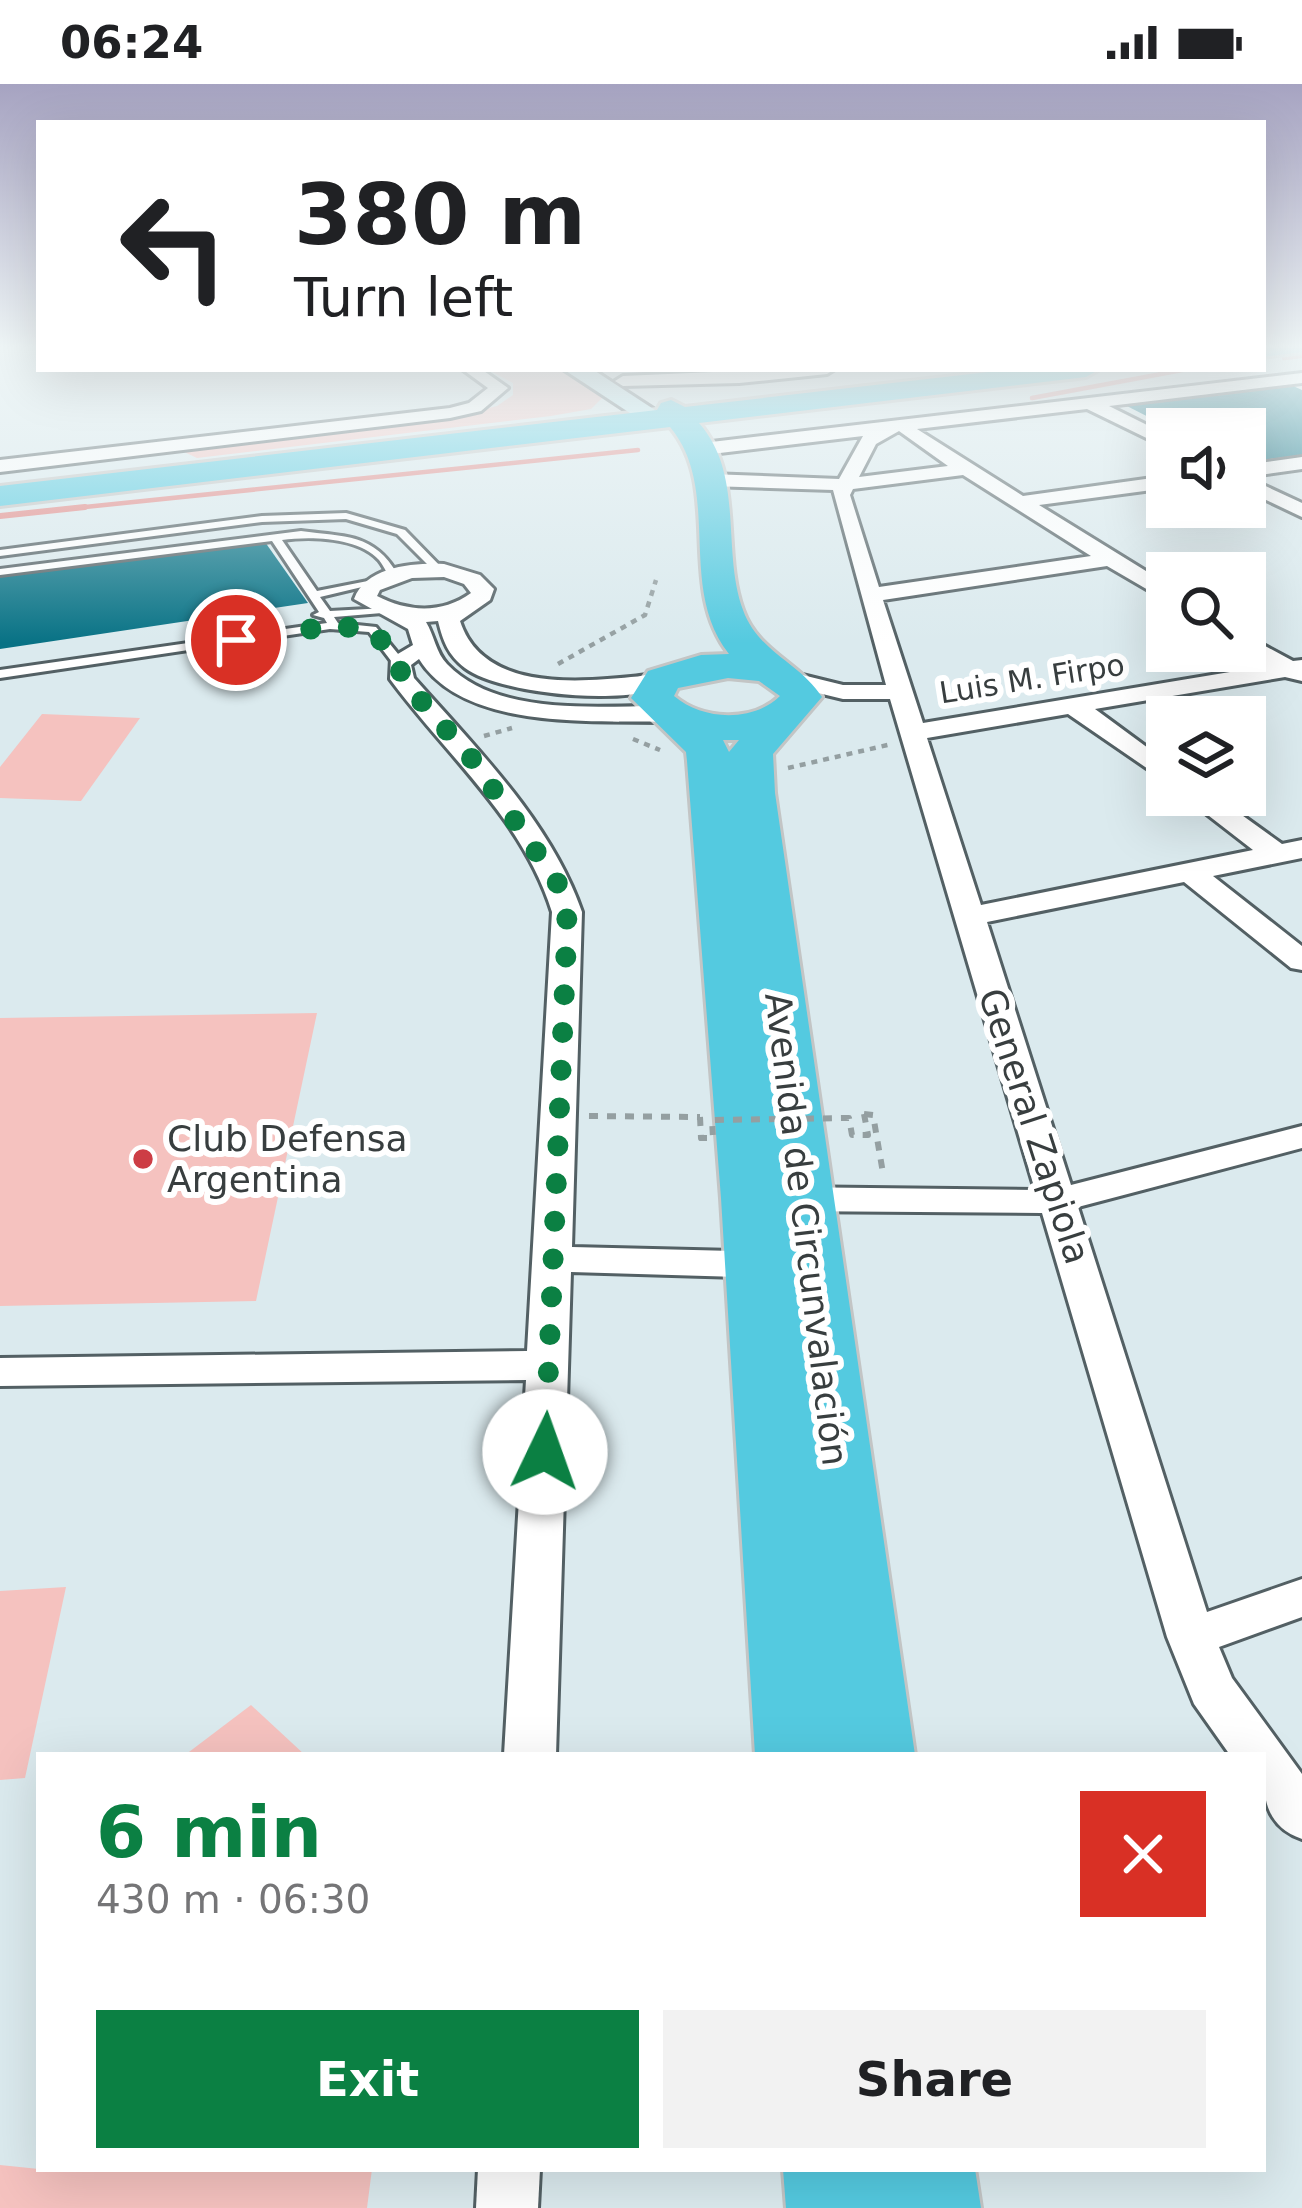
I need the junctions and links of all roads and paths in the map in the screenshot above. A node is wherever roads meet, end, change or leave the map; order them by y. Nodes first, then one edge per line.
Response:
1 (190, 444) edge
2 (383, 444) edge
3 (413, 444) edge
4 (662, 444) edge
5 (669, 444) edge
6 (731, 444) edge
7 (866, 444) edge
8 (926, 444) edge
9 (151, 449) junction
10 (1302, 464) edge
11 (185, 465) junction
12 (0, 466) edge
13 (1266, 468) edge
14 (967, 469) junction
15 (842, 485) junction
16 (1146, 485) edge
17 (0, 486) edge
18 (1266, 493) edge
19 (0, 496) edge
20 (1020, 502) junction
21 (1302, 511) edge
22 (274, 536) junction
23 (0, 553) edge
24 (1111, 559) junction
25 (440, 571) junction
26 (0, 572) edge
27 (386, 578) junction
28 (1146, 581) edge
29 (871, 595) junction
30 (313, 596) junction
31 (457, 610) junction
32 (389, 612) junction
33 (328, 620) junction
34 (1266, 653) edge
35 (412, 657) junction
36 (0, 662) edge
37 (1298, 671) edge
38 (0, 674) edge
39 (902, 692) junction
40 (784, 693) junction
41 (668, 697) junction
42 (501, 702) junction
43 (1074, 706) junction
44 (444, 726) junction
45 (915, 732) junction
46 (1146, 759) edge
47 (1231, 816) edge
48 (1289, 851) edge
49 (1188, 871) junction
50 (968, 917) junction
51 (1302, 961) edge
52 (560, 1116) junction
53 (1302, 1137) edge
54 (778, 1198) junction
55 (1059, 1200) junction
56 (888, 1202) junction
57 (554, 1258) junction
58 (783, 1265) junction
59 (550, 1365) junction
60 (0, 1372) edge
61 (1302, 1598) edge
62 (1191, 1637) junction
63 (530, 1752) edge
64 (798, 1752) edge
65 (871, 1752) edge
66 (1257, 1752) edge
67 (1266, 1765) edge
68 (1302, 1816) edge
69 (509, 2172) edge
70 (834, 2172) edge
71 (925, 2172) edge
72 (507, 2208) edge
73 (838, 2208) edge
74 (929, 2208) edge

1 - 9 street
2 - 11 highway
3 - 19 highway
4 - 41 highway
5 - 40 highway
6 - 15 street
7 - 15 street
8 - 14 street
9 - 11 street
9 - 12 street
10 - 13 street
11 - 17 highway
14 - 15 street
14 - 20 street
15 - 29 street, General Zapiola
16 - 20 street
18 - 21 street
20 - 24 street
22 - 26 lane
22 - 27 lane
22 - 30 lane
23 - 25 lane
24 - 28 street
24 - 29 street
25 - 27 street
25 - 31 street
27 - 30 lane
27 - 32 street
29 - 39 street, General Zapiola
30 - 33 lane
31 - 32 street
31 - 41 street
32 - 33 lane
32 - 35 street
33 - 35 lane
33 - 36 lane
33 - 38 lane
34 - 37 street
35 - 42 street
35 - 44 street
37 - 43 street, Luis M. Firpo
39 - 40 street
39 - 45 street, General Zapiola
40 - 41 highway
40 - 41 highway
40 - 54 highway, Avenida de Circunvalación
41 - 42 street
41 - 54 highway, Avenida de Circunvalación
42 - 44 street
43 - 45 street, Luis M. Firpo
43 - 46 street
44 - 52 street
45 - 50 street, General Zapiola
47 - 48 street
48 - 49 street
49 - 50 street
49 - 51 street
50 - 55 street, General Zapiola
52 - 56 path, bridge
52 - 57 street
53 - 55 street
54 - 56 street
54 - 58 highway, Avenida de Circunvalación
55 - 56 street
55 - 62 street, General Zapiola
57 - 58 street
57 - 59 street
58 - 64 highway, Avenida de Circunvalación
58 - 65 highway, Avenida de Circunvalación
59 - 60 street
59 - 63 street
61 - 62 street
62 - 66 street, General Zapiola
67 - 68 street, General Zapiola
69 - 72 street
70 - 73 highway
71 - 74 highway

